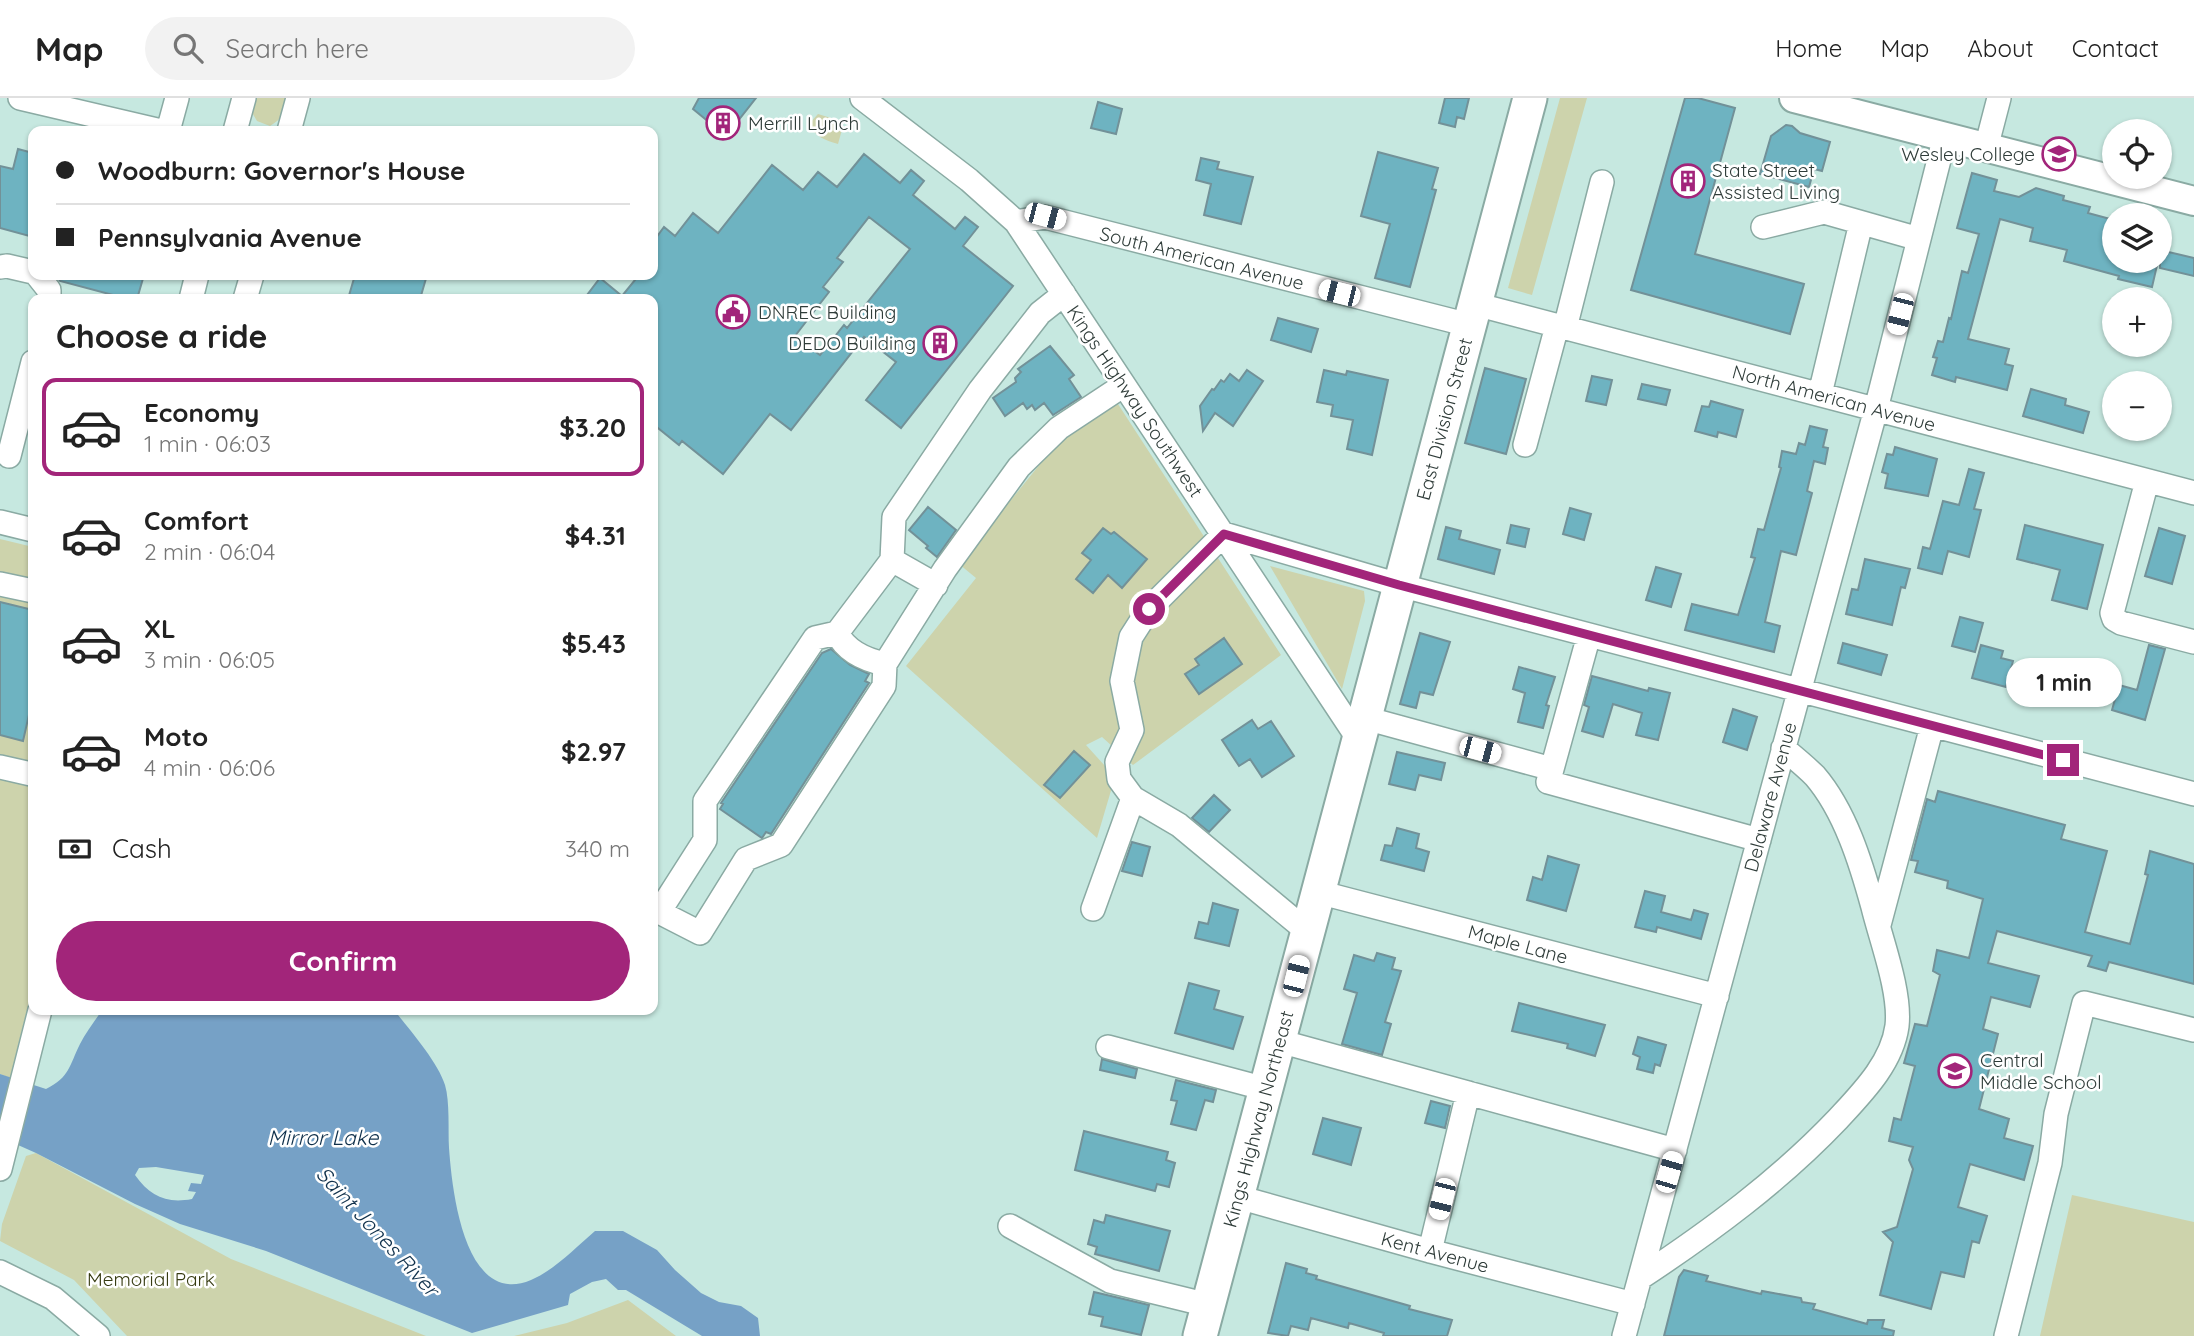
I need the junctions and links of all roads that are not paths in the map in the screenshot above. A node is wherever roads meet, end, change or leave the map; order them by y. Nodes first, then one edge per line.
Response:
1 (20, 98) edge
2 (177, 98) edge
3 (244, 98) edge
4 (298, 98) edge
5 (1530, 98) edge
6 (1794, 98) edge
7 (1999, 98) edge
8 (867, 99) edge
9 (140, 126) edge
10 (169, 126) edge
11 (236, 126) edge
12 (290, 126) edge
13 (1945, 136) junction
14 (1986, 148) junction
15 (1602, 182) dead end
16 (2194, 201) edge
17 (1016, 222) junction
18 (1861, 223) junction
19 (1763, 227) dead end
20 (1919, 239) junction
21 (0, 267) edge
22 (28, 270) edge
23 (1064, 295) junction
24 (1472, 315) junction
25 (1561, 327) junction
26 (28, 382) edge
27 (1124, 385) junction
28 (1820, 394) junction
29 (1876, 409) junction
30 (1525, 445) dead end
31 (9, 456) dead end
32 (2147, 481) junction
33 (2194, 493) edge
34 (0, 522) edge
35 (28, 529) edge
36 (1224, 534) junction
37 (892, 560) junction
38 (0, 584) edge
39 (936, 584) junction
40 (1399, 585) junction
41 (28, 591) edge
42 (837, 633) junction
43 (1589, 635) junction
44 (2194, 642) edge
45 (885, 664) junction
46 (1798, 691) junction
47 (1932, 726) junction
48 (1362, 729) junction
49 (1783, 748) junction
50 (0, 767) edge
51 (1552, 769) junction
52 (28, 774) edge
53 (2194, 794) edge
54 (1133, 797) junction
55 (1759, 840) junction
56 (1318, 892) junction
57 (1093, 909) dead end
58 (1878, 927) junction
59 (1308, 932) junction
60 (1717, 996) junction
61 (39, 1015) edge
62 (2194, 1030) edge
63 (1279, 1041) junction
64 (1108, 1047) dead end
65 (1266, 1089) junction
66 (1468, 1093) junction
67 (1675, 1150) junction
68 (1, 1167) edge
69 (1238, 1197) junction
70 (1010, 1226) dead end
71 (1430, 1251) junction
72 (0, 1272) edge
73 (1640, 1278) junction
74 (1633, 1304) junction
75 (1204, 1321) edge
76 (98, 1336) edge
77 (1624, 1336) edge
78 (2006, 1336) edge

1 - 9 street
2 - 10 street
3 - 11 street
4 - 12 street
5 - 24 highway, East Division Street
6 - 13 main road
7 - 14 street
8 - 17 street, Kings Highway Southwest
13 - 14 main road
13 - 20 street, Delaware Avenue
14 - 16 main road
15 - 25 street
17 - 23 street, Kings Highway Southwest
17 - 24 street, South American Avenue
18 - 19 street
18 - 20 street
18 - 28 street
20 - 29 street, Delaware Avenue
21 - 22 street
23 - 27 street, Kings Highway Southwest
23 - 37 street
24 - 25 street, North American Avenue
24 - 40 highway, East Division Street
25 - 28 street, North American Avenue
25 - 30 street
26 - 31 street
27 - 36 street, Kings Highway Southwest
27 - 39 street
28 - 29 street, North American Avenue
29 - 32 street, North American Avenue
29 - 46 street, Delaware Avenue
32 - 33 street, North American Avenue
32 - 44 street
34 - 35 street
36 - 40 street
36 - 48 street, Kings Highway Southwest
36 - 54 street
37 - 39 street
37 - 42 street
38 - 41 street
39 - 45 street
40 - 43 street
40 - 48 highway, East Division Street
42 - 45 street
42 - 45 street
43 - 46 street
43 - 51 street
46 - 47 street
46 - 49 street, Delaware Avenue
47 - 53 street
47 - 58 street
48 - 51 street
48 - 56 highway, Kings Highway Northeast
49 - 55 street, Delaware Avenue
49 - 58 street
50 - 52 street
51 - 55 street
54 - 57 street
54 - 59 street
55 - 60 street, Delaware Avenue
56 - 59 highway, Kings Highway Northeast
56 - 60 street, Maple Lane
58 - 73 street
59 - 63 highway, Kings Highway Northeast
60 - 67 street, Delaware Avenue
61 - 68 street
62 - 78 street
63 - 65 highway, Kings Highway Northeast
63 - 66 street
64 - 65 street
65 - 69 highway, Kings Highway Northeast
66 - 67 street
66 - 71 street
67 - 73 street, Delaware Avenue
69 - 71 street, Kent Avenue
69 - 75 highway, Kings Highway Northeast
70 - 75 street
71 - 74 street, Kent Avenue
72 - 76 street
73 - 74 street, Delaware Avenue
74 - 77 street, Delaware Avenue

